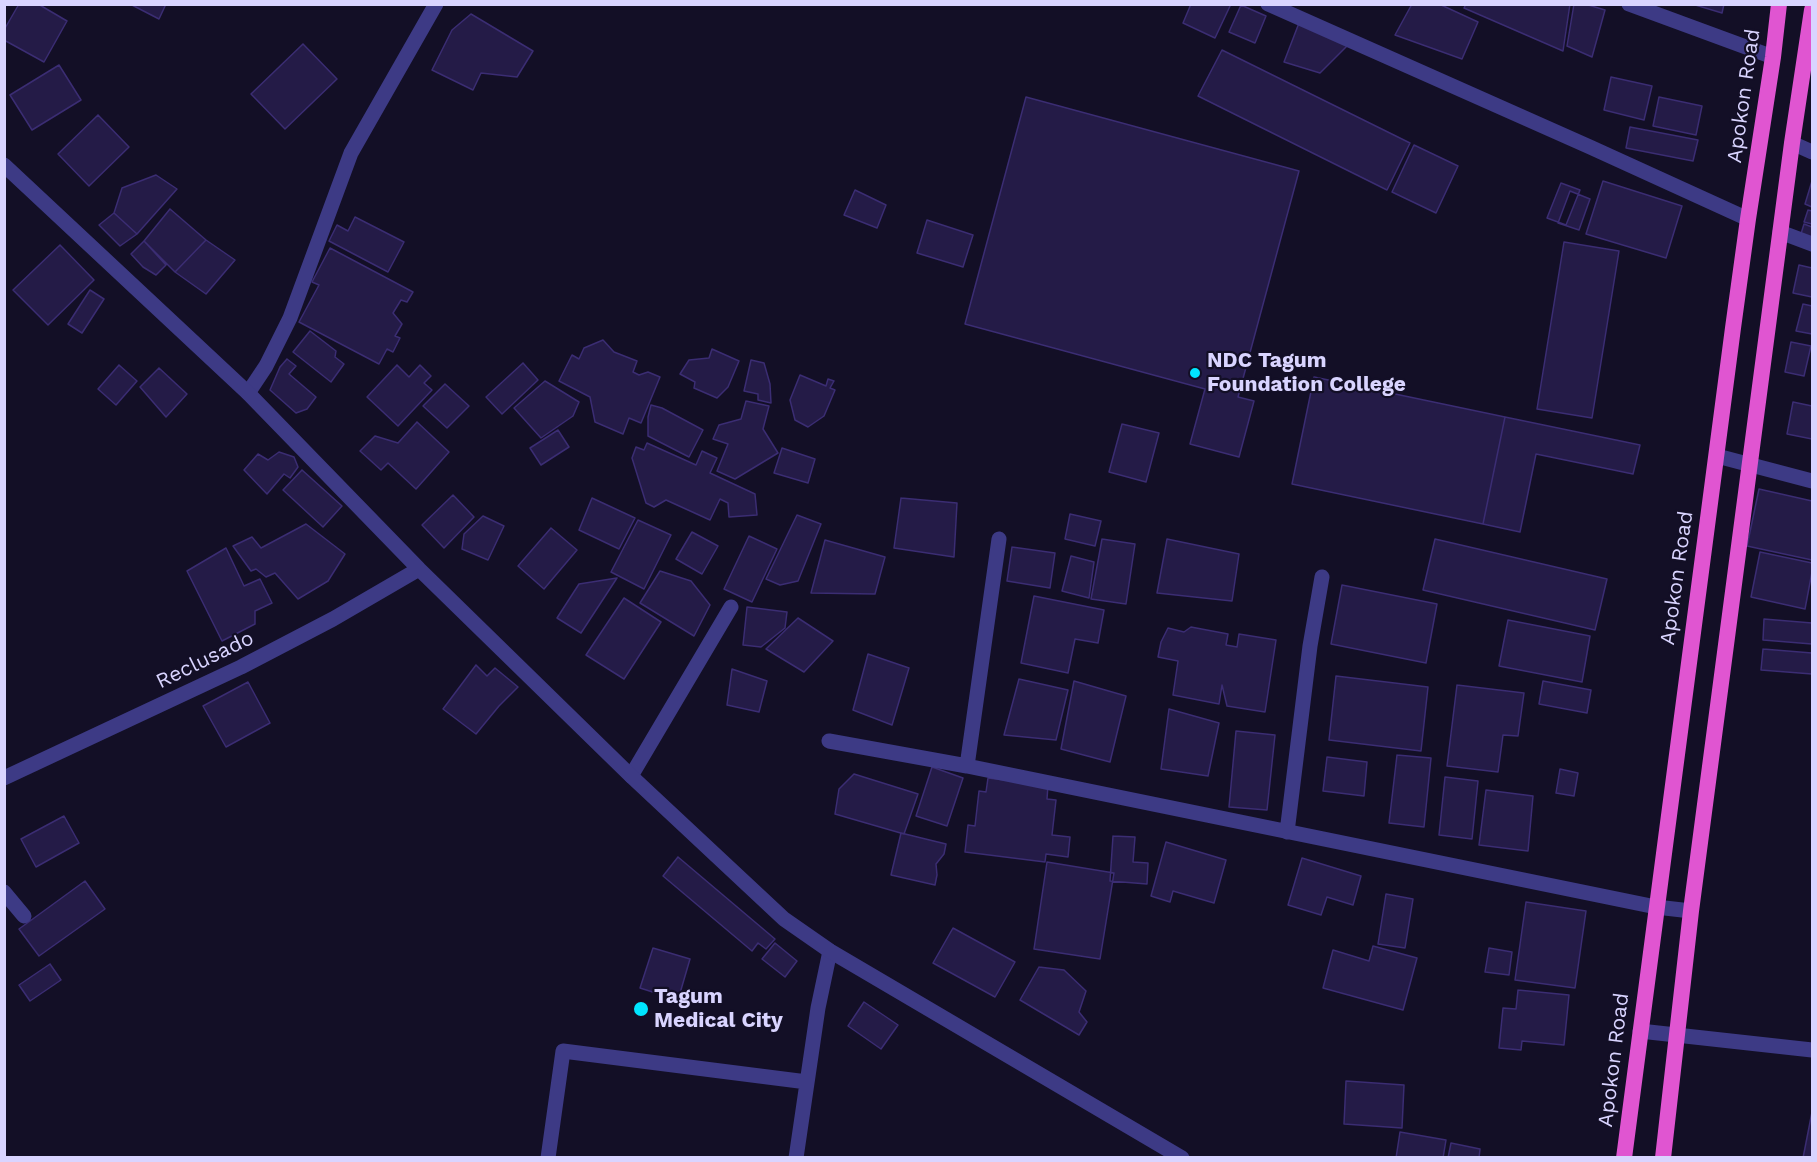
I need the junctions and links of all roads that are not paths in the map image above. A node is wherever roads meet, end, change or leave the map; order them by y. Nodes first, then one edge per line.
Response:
1 (436, 4) edge
2 (1268, 4) edge
3 (1629, 4) edge
4 (1779, 4) edge
5 (1812, 10) edge
6 (1773, 57) junction
7 (1792, 143) junction
8 (1812, 152) edge
9 (4, 165) edge
10 (1748, 219) junction
11 (1780, 232) junction
12 (1812, 244) edge
13 (248, 393) junction
14 (1717, 456) junction
15 (1751, 464) junction
16 (1812, 481) edge
17 (999, 539) dead end
18 (419, 569) junction
19 (1322, 577) dead end
20 (731, 607) dead end
21 (829, 741) dead end
22 (967, 766) junction
23 (632, 776) junction
24 (4, 778) edge
25 (1287, 832) junction
26 (4, 892) edge
27 (1656, 907) junction
28 (1691, 911) junction
29 (24, 916) dead end
30 (830, 951) junction
31 (1640, 1030) junction
32 (1678, 1034) junction
33 (1812, 1050) edge
34 (807, 1082) junction
35 (548, 1158) edge
36 (796, 1158) edge
37 (1182, 1158) edge
38 (1624, 1158) edge
39 (1663, 1158) edge

1 - 13 street
2 - 10 street
3 - 6 street
4 - 6 highway, Apokon Road
5 - 7 highway
6 - 10 highway, Apokon Road
7 - 8 street
7 - 11 highway
9 - 13 street
10 - 14 highway, Apokon Road
11 - 12 street
11 - 15 highway
13 - 18 street
14 - 15 street
14 - 27 highway, Apokon Road
15 - 16 street
15 - 28 highway
17 - 22 street
18 - 23 street
18 - 24 street, Reclusado
19 - 25 street
20 - 23 street
21 - 22 street
22 - 25 street
23 - 30 street
25 - 27 street
26 - 29 street
27 - 28 street
27 - 31 highway, Apokon Road
28 - 32 highway
30 - 34 street
30 - 37 street
31 - 32 street
31 - 38 highway, Apokon Road
32 - 33 street
32 - 39 highway
34 - 35 street
34 - 36 street

